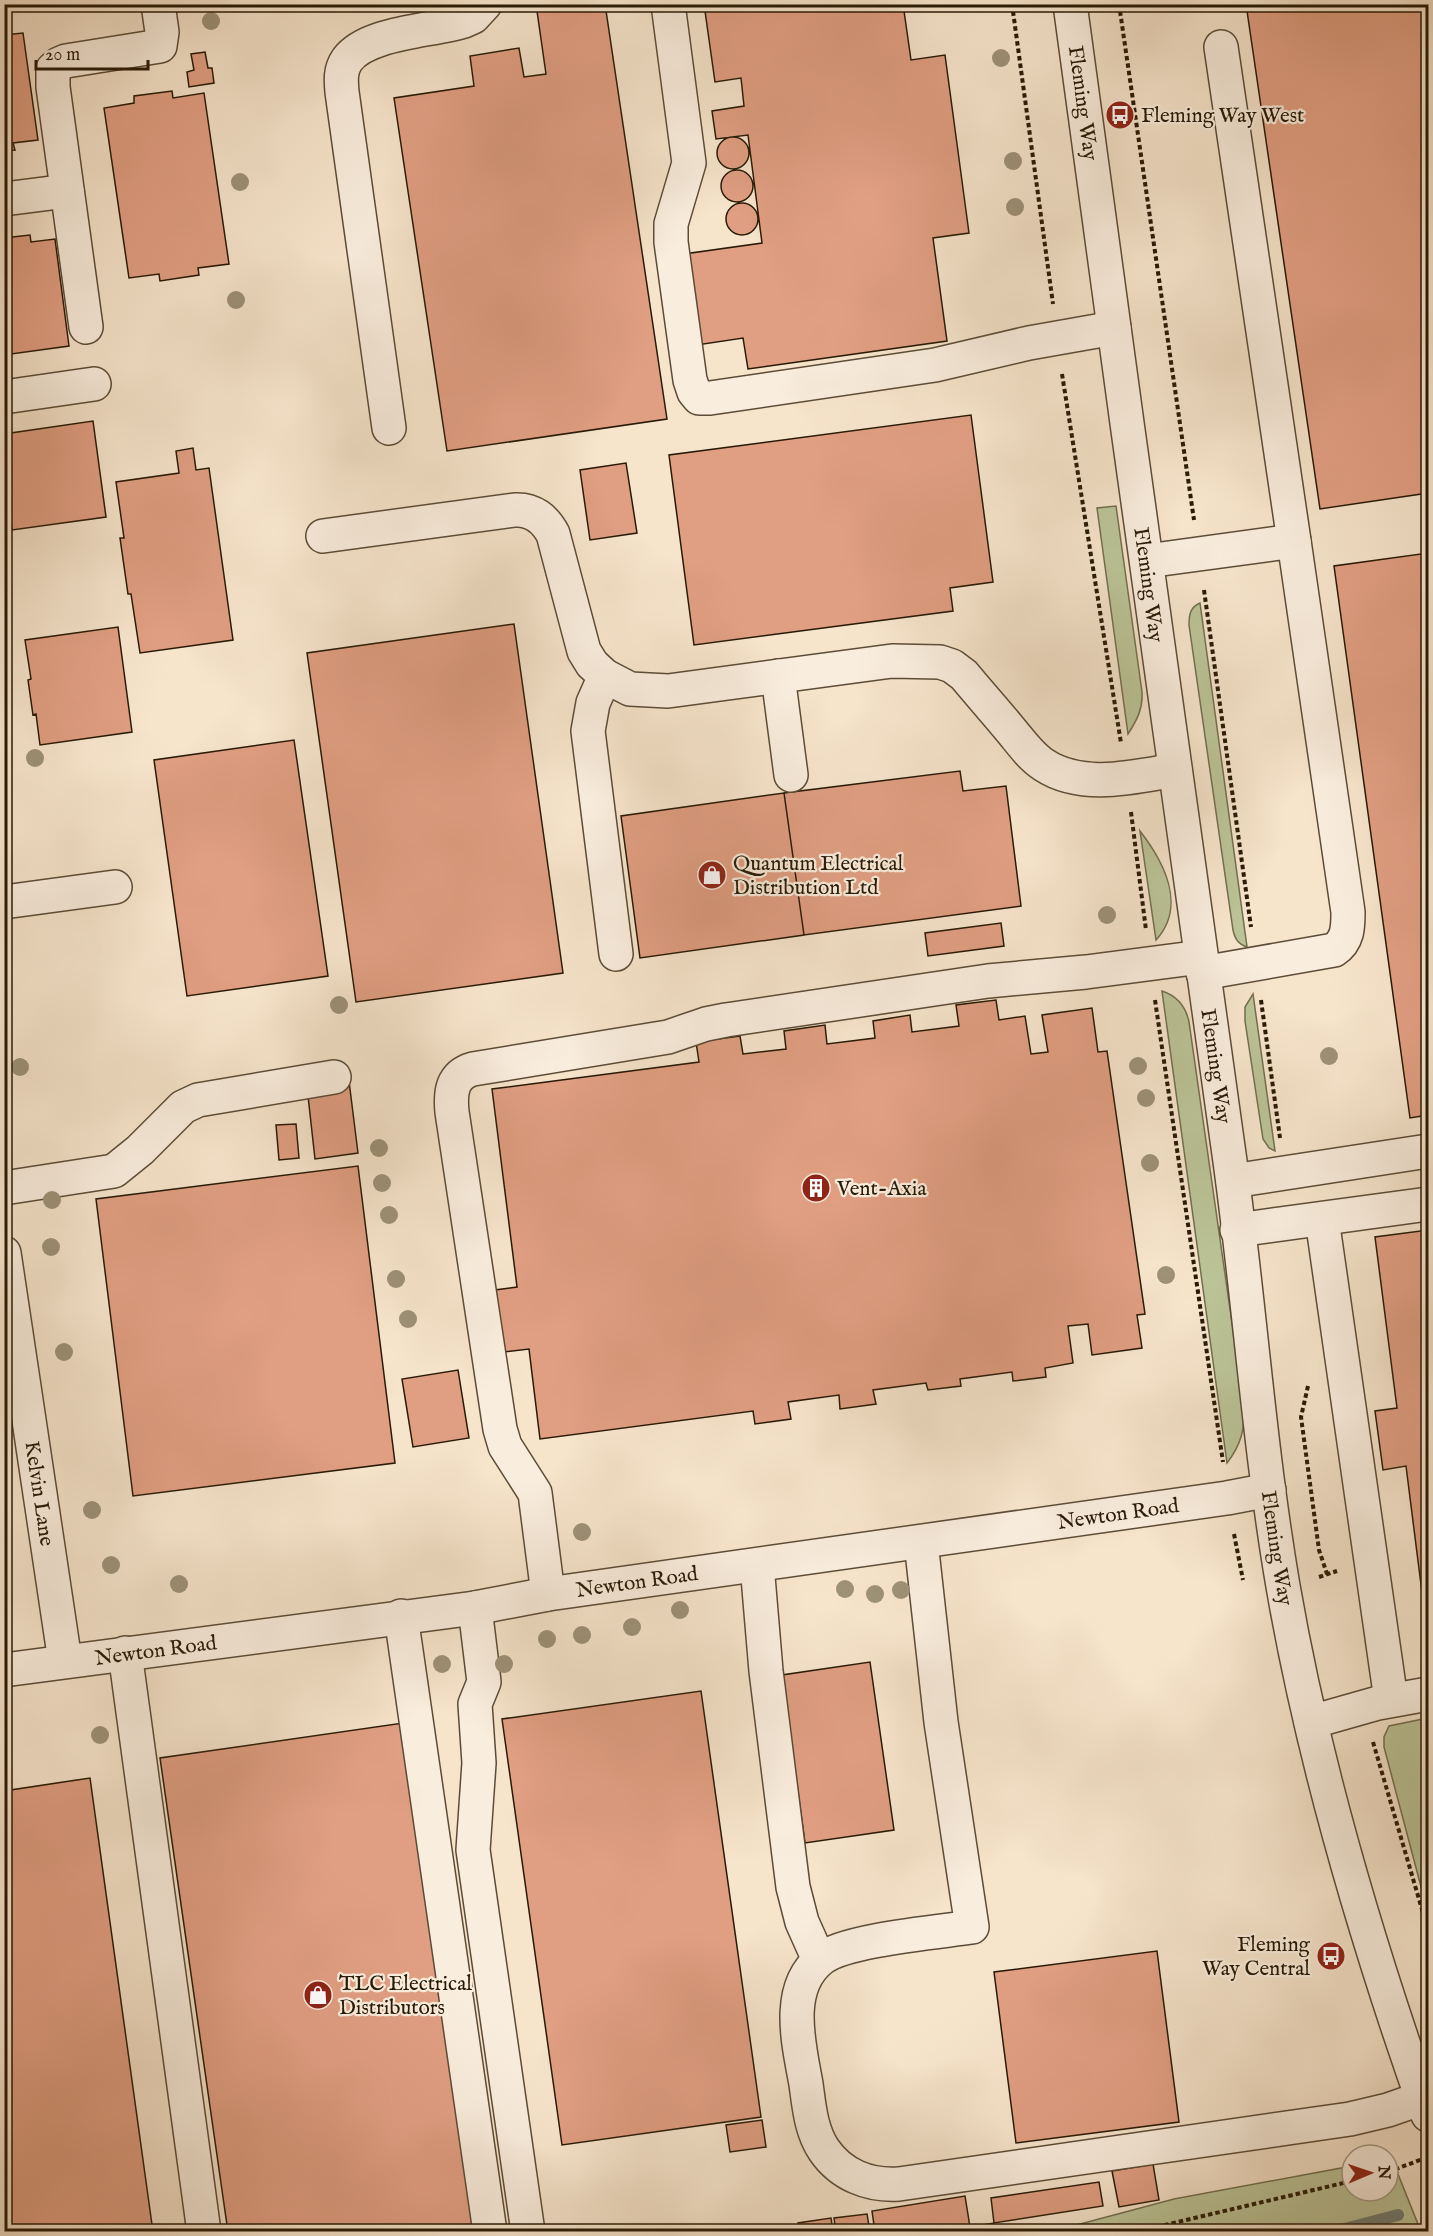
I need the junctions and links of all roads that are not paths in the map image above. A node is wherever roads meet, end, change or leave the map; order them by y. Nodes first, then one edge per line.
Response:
1 (159, 4) edge
2 (485, 4) edge
3 (668, 4) edge
4 (1070, 4) edge
5 (1221, 47) dead end
6 (67, 191) junction
7 (4, 199) edge
8 (86, 327) dead end
9 (1114, 328) junction
10 (94, 384) dead end
11 (4, 397) edge
12 (388, 428) dead end
13 (322, 536) dead end
14 (1294, 541) junction
15 (1147, 561) junction
16 (605, 676) junction
17 (778, 676) junction
18 (1175, 770) junction
19 (791, 775) dead end
20 (115, 887) dead end
21 (4, 902) edge
22 (616, 954) dead end
23 (1202, 965) junction
24 (334, 1077) dead end
25 (1428, 1151) edge
26 (1233, 1181) junction
27 (4, 1188) edge
28 (1428, 1204) edge
29 (1322, 1219) junction
30 (1237, 1230) junction
31 (4, 1253) edge
32 (1269, 1490) junction
33 (921, 1542) junction
34 (757, 1565) junction
35 (548, 1594) junction
36 (475, 1608) junction
37 (400, 1617) junction
38 (125, 1653) junction
39 (65, 1661) junction
40 (4, 1670) edge
41 (1428, 1694) edge
42 (1391, 1700) junction
43 (1311, 1722) junction
44 (819, 1960) junction
45 (1426, 2103) edge
46 (204, 2232) edge
47 (490, 2232) edge
48 (528, 2232) edge

1 - 6 street
2 - 12 street
3 - 9 street
4 - 9 street, Fleming Way
5 - 14 street
6 - 7 street
6 - 8 street
9 - 15 street, Fleming Way
10 - 11 street
13 - 16 street
14 - 15 street
14 - 23 street
15 - 18 street, Fleming Way
16 - 17 street
16 - 22 street
17 - 18 street
17 - 19 street
18 - 23 street, Fleming Way
20 - 21 street
23 - 26 street, Fleming Way
23 - 35 street
24 - 27 street
25 - 26 street
26 - 30 street, Fleming Way
28 - 29 street
29 - 30 street
29 - 42 street
30 - 32 street, Fleming Way
31 - 39 street, Kelvin Lane
32 - 33 street, Newton Road
32 - 43 street, Fleming Way
33 - 34 street, Newton Road
33 - 44 street
34 - 35 street, Newton Road
34 - 44 street
35 - 36 street, Newton Road
36 - 37 street, Newton Road
36 - 48 street
37 - 38 street, Newton Road
37 - 47 street
38 - 39 street, Newton Road
38 - 46 street
39 - 40 street, Newton Road
41 - 42 street
42 - 43 street
43 - 45 street, Fleming Way
44 - 45 street

